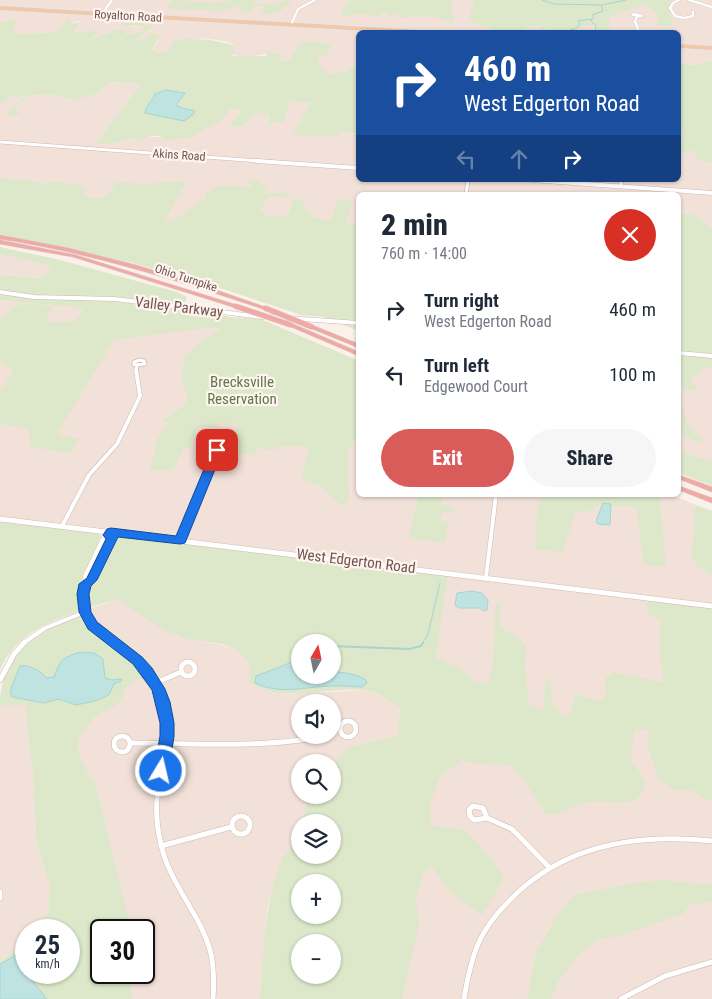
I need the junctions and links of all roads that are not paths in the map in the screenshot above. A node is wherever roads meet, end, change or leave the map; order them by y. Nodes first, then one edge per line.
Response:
1 (112, 0) edge
2 (315, 0) edge
3 (679, 0) edge
4 (689, 0) edge
5 (712, 7) edge
6 (0, 8) edge
7 (693, 12) dead end
8 (102, 14) junction
9 (637, 17) dead end
10 (291, 25) junction
11 (383, 30) edge
12 (638, 30) edge
13 (681, 46) edge
14 (712, 48) edge
15 (0, 142) edge
16 (356, 168) edge
17 (562, 182) edge
18 (620, 182) edge
19 (621, 186) junction
20 (712, 193) edge
21 (0, 237) edge
22 (0, 242) edge
23 (0, 292) edge
24 (356, 323) edge
25 (356, 345) edge
26 (356, 353) edge
27 (681, 353) edge
28 (712, 356) edge
29 (137, 366) dead end
30 (217, 450) dead end
31 (681, 478) edge
32 (681, 489) edge
33 (712, 490) edge
34 (496, 497) edge
35 (712, 501) edge
36 (0, 519) edge
37 (62, 526) junction
38 (110, 534) junction
39 (180, 540) junction
40 (486, 577) junction
41 (86, 584) junction
42 (712, 606) edge
43 (85, 612) junction
44 (181, 672) dead end
45 (0, 680) edge
46 (155, 683) junction
47 (291, 742) edge
48 (131, 743) dead end
49 (166, 744) junction
50 (488, 818) dead end
51 (231, 827) dead end
52 (712, 841) edge
53 (161, 846) junction
54 (549, 867) junction
55 (0, 892) edge
56 (0, 898) edge
57 (712, 962) edge
58 (213, 999) edge
59 (464, 999) edge
60 (621, 999) edge

1 - 8 street
2 - 10 street
3 - 7 street
4 - 5 street
6 - 8 main road, Royalton Road
8 - 10 main road, Royalton Road
9 - 12 street
10 - 11 main road, Royalton Road
13 - 14 main road
15 - 16 street, Akins Road
17 - 19 street
18 - 19 street
19 - 20 street
21 - 25 highway, Ohio Turnpike, bridge
22 - 26 highway, Ohio Turnpike, bridge
23 - 24 street, Valley Parkway
27 - 28 street
29 - 37 street
30 - 39 street
31 - 33 highway
32 - 35 highway
34 - 40 street
36 - 37 street, West Edgerton Road
37 - 38 street, West Edgerton Road
38 - 39 street, West Edgerton Road
38 - 41 street
38 - 41 street
39 - 40 street, West Edgerton Road
40 - 42 street, West Edgerton Road
41 - 43 street
43 - 45 street
43 - 46 street
44 - 46 street
46 - 49 street
47 - 49 street
48 - 49 street
49 - 53 street
50 - 54 street
51 - 53 street
52 - 54 street
53 - 58 street
54 - 59 street
55 - 56 street
57 - 60 street

